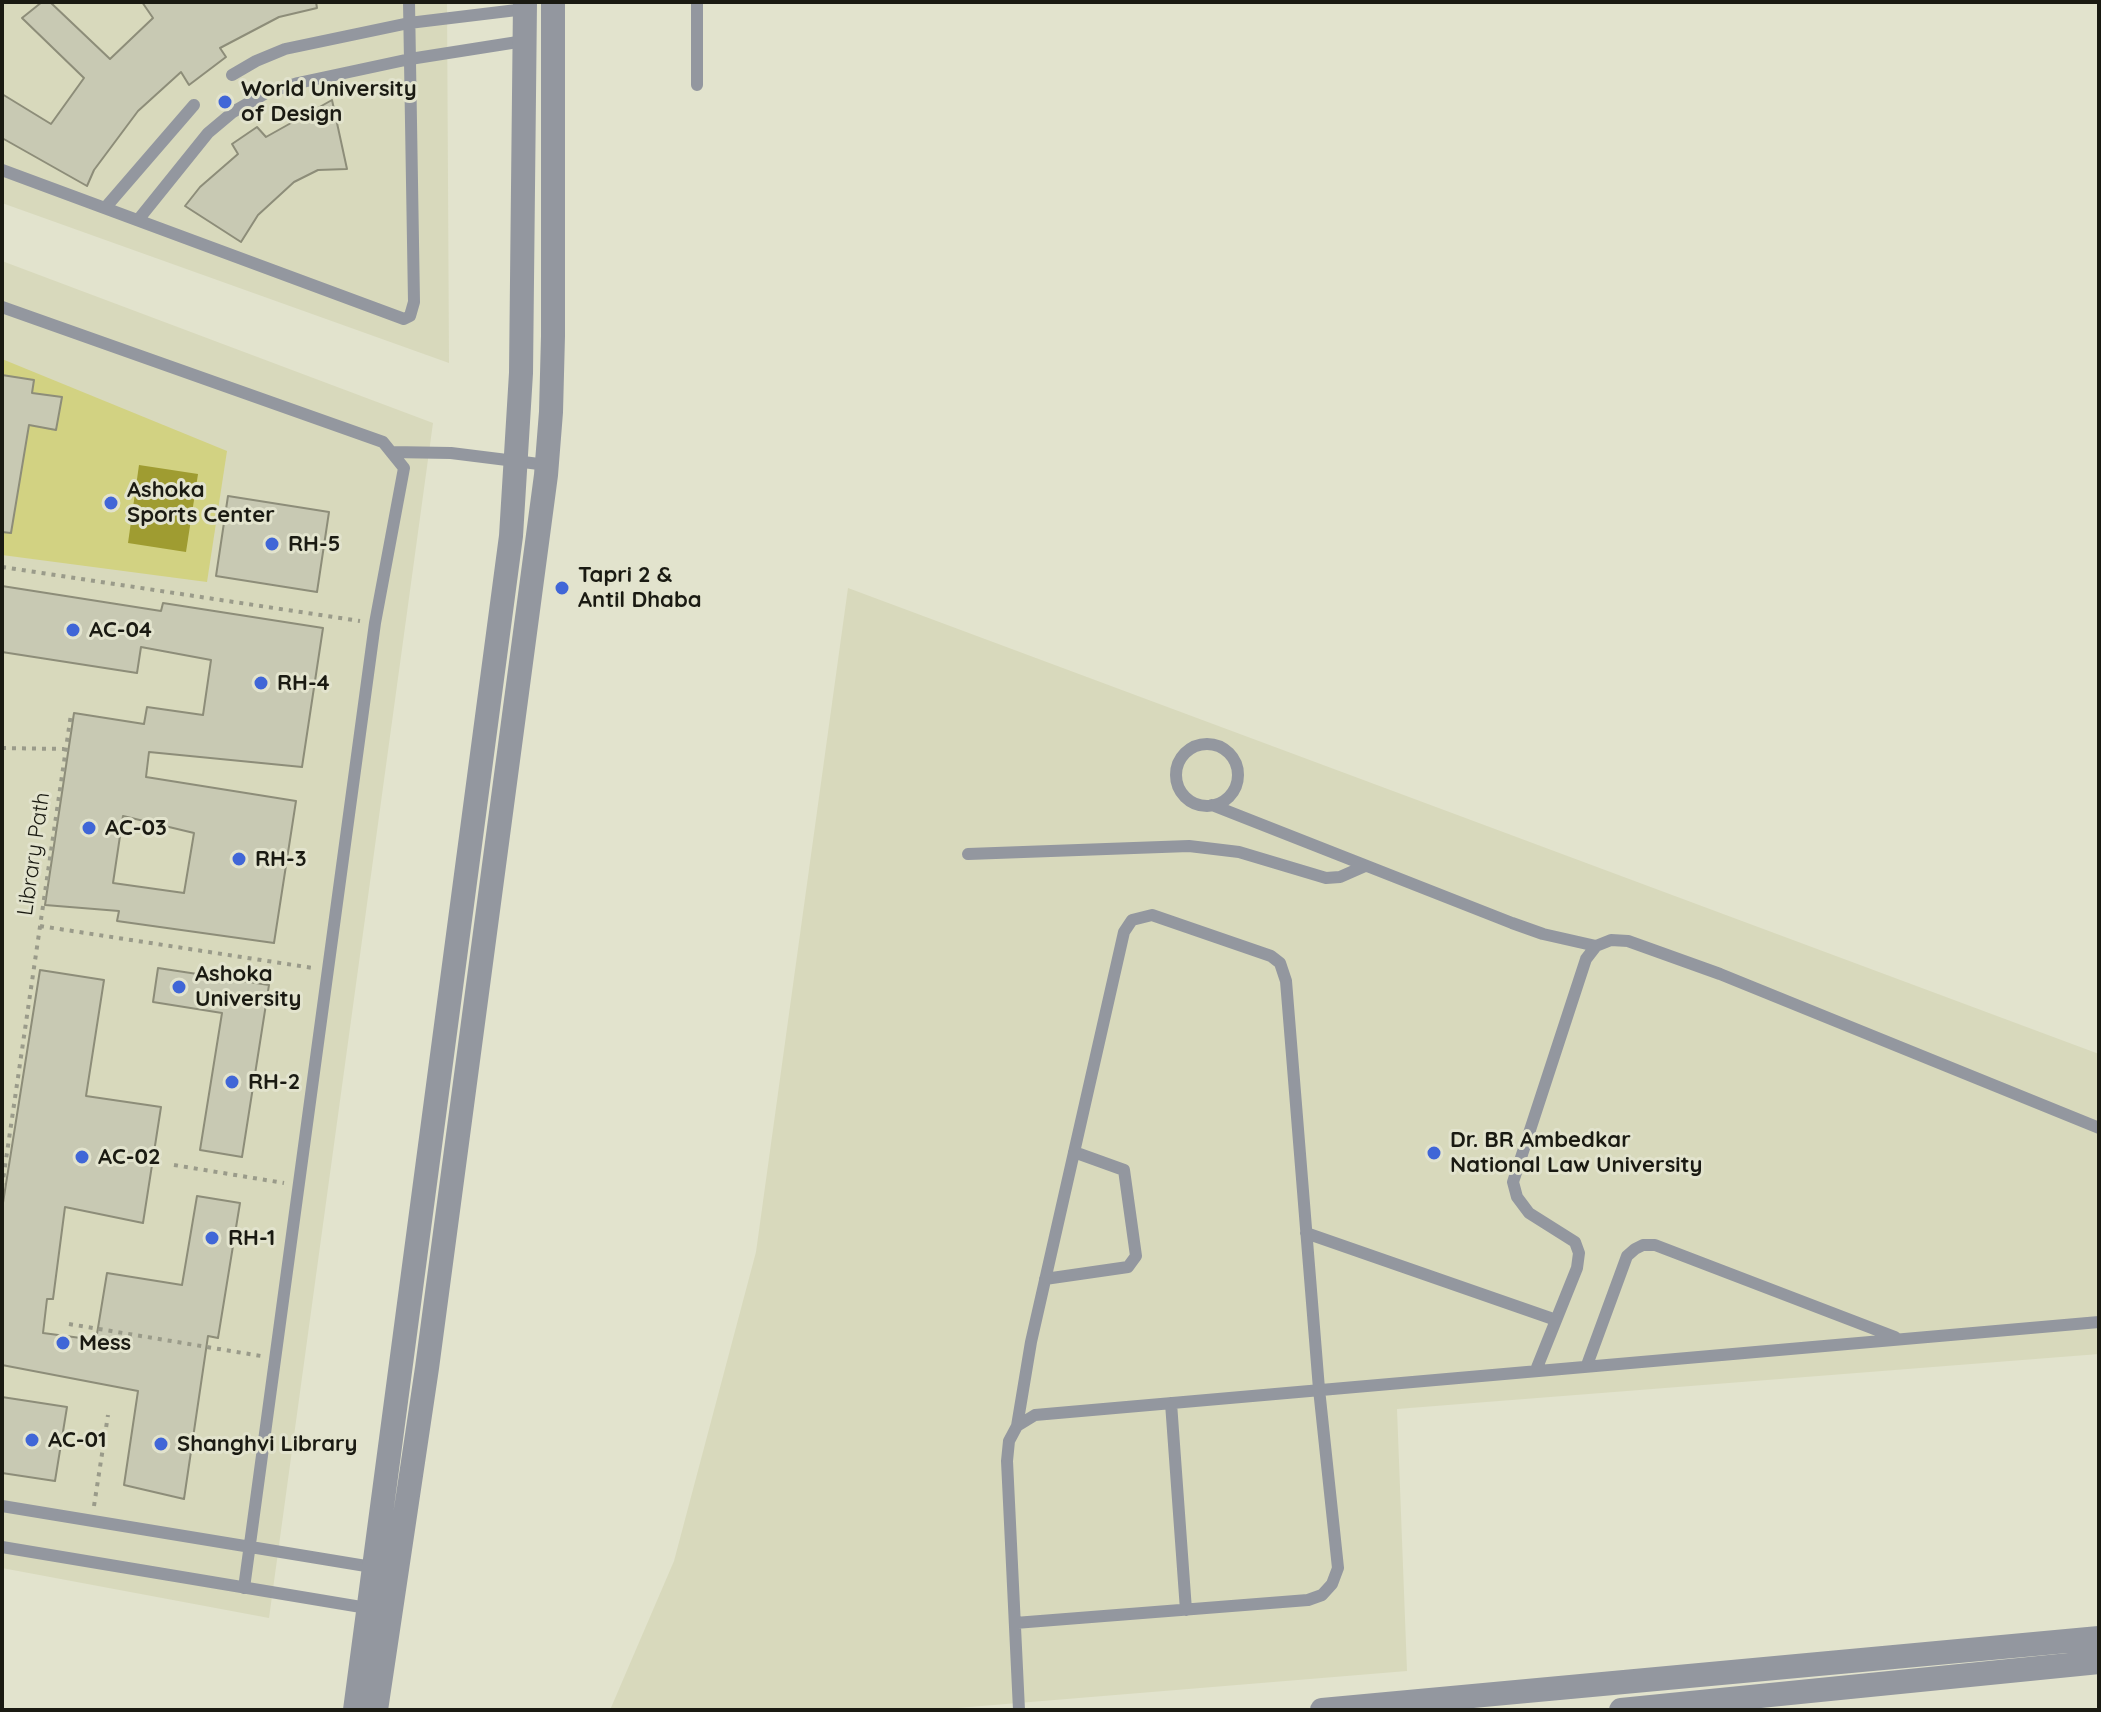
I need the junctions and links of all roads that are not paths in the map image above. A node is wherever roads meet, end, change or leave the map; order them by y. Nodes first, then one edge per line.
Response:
1 (409, 2) edge
2 (553, 2) edge
3 (697, 2) edge
4 (525, 5) edge
5 (409, 23) junction
6 (524, 41) junction
7 (410, 59) junction
8 (232, 75) dead end
9 (697, 85) dead end
10 (194, 105) dead end
11 (2, 170) edge
12 (105, 208) junction
13 (138, 220) junction
14 (2, 307) edge
15 (391, 452) junction
16 (517, 461) junction
17 (547, 465) junction
18 (1212, 805) junction
19 (968, 854) dead end
20 (1365, 866) junction
21 (1596, 946) junction
22 (2099, 1128) edge
23 (1074, 1152) junction
24 (1306, 1233) junction
25 (1045, 1279) junction
26 (1556, 1320) junction
27 (2099, 1322) edge
28 (1898, 1338) junction
29 (1587, 1365) junction
30 (1536, 1370) junction
31 (1319, 1389) junction
32 (1171, 1403) junction
33 (1017, 1426) junction
34 (2, 1506) edge
35 (2, 1547) edge
36 (249, 1547) junction
37 (372, 1567) junction
38 (244, 1588) junction
39 (367, 1608) junction
40 (1186, 1610) junction
41 (1015, 1623) junction
42 (2099, 1638) edge
43 (2099, 1662) edge
44 (1703, 1676) junction
45 (1699, 1707) edge
46 (355, 1710) edge
47 (376, 1710) edge
48 (1019, 1710) edge
49 (1322, 1710) edge
50 (1621, 1710) edge

1 - 5 lane
2 - 17 street
3 - 9 lane
4 - 5 lane
4 - 6 street
5 - 7 lane
5 - 8 lane
6 - 7 lane
6 - 16 street
7 - 13 lane
7 - 13 lane
10 - 12 lane
11 - 12 lane
12 - 13 lane
14 - 15 lane
15 - 16 lane
15 - 36 lane
16 - 17 lane
16 - 37 street
17 - 47 street
18 - 18 lane
18 - 20 lane
19 - 20 lane
20 - 21 lane
21 - 22 lane
21 - 26 lane
23 - 24 lane
23 - 25 lane
23 - 25 lane
24 - 26 lane
24 - 31 lane
25 - 33 lane
26 - 30 lane
27 - 28 lane
28 - 29 lane
28 - 29 lane
29 - 30 lane
30 - 31 lane
31 - 32 lane
31 - 40 lane
32 - 33 lane
32 - 40 lane
33 - 41 lane
34 - 36 lane
35 - 38 lane
36 - 37 lane
36 - 38 lane
37 - 39 street
38 - 39 lane
39 - 46 street
40 - 41 lane
41 - 48 lane
42 - 44 street
43 - 45 street
44 - 45 street
44 - 49 street
45 - 50 street

